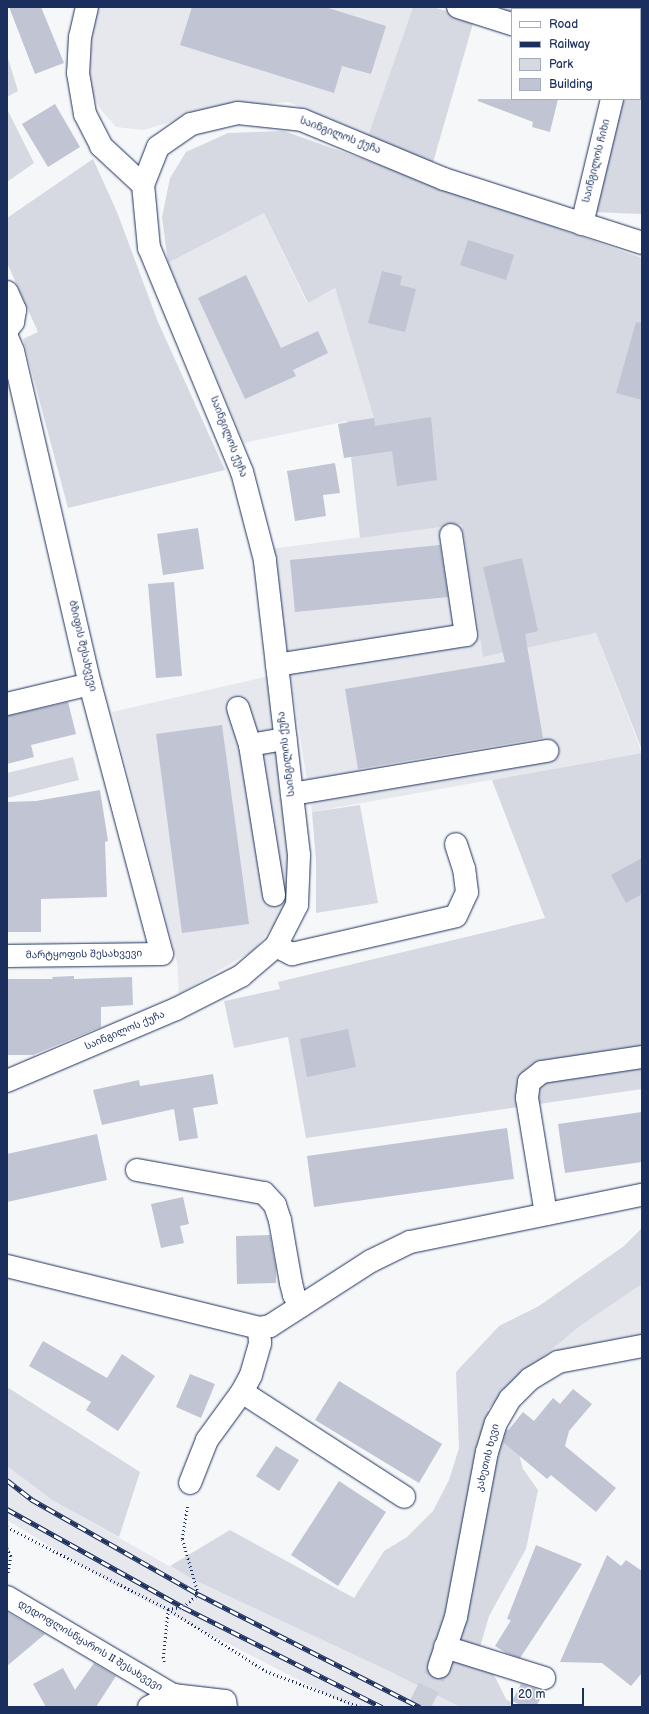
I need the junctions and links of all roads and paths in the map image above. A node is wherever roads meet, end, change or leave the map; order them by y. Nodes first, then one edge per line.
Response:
1 (87, 7) edge
2 (458, 7) edge
3 (511, 24) edge
4 (612, 100) edge
5 (143, 185) junction
6 (582, 224) junction
7 (636, 237) edge
8 (7, 292) edge
9 (7, 330) edge
10 (7, 338) edge
11 (452, 536) dead end
12 (277, 665) junction
13 (90, 684) junction
14 (7, 704) edge
15 (238, 708) dead end
16 (286, 738) junction
17 (250, 745) junction
18 (547, 751) dead end
19 (292, 794) junction
20 (456, 844) dead end
21 (274, 895) dead end
22 (276, 946) junction
23 (162, 954) joint
24 (7, 956) edge
25 (642, 1057) edge
26 (7, 1081) edge
27 (137, 1170) dead end
28 (642, 1195) edge
29 (546, 1214) junction
30 (7, 1266) edge
31 (301, 1306) junction
32 (259, 1328) junction
33 (642, 1346) edge
34 (242, 1392) junction
35 (190, 1484) joint
36 (404, 1497) dead end
37 (7, 1527) edge
38 (7, 1548) edge
39 (7, 1576) edge
40 (7, 1597) edge
41 (168, 1609) junction
42 (544, 1678) dead end
43 (173, 1695) junction
44 (149, 1707) edge
45 (226, 1707) edge
46 (360, 1707) edge

1 - 5 street
2 - 3 street
4 - 6 street, საინგილოს ჩიხი
5 - 6 street, საინგილოს ქუჩა
5 - 12 street, საინგილოს ქუჩა
6 - 7 street, საინგილოს ქუჩა
8 - 9 street
10 - 13 street, ბზიფის შესახვევი
11 - 12 street
12 - 16 street, საინგილოს ქუჩა
13 - 14 street
13 - 23 street, ბზიფის შესახვევი
15 - 17 street
16 - 17 street
16 - 19 street, საინგილოს ქუჩა
17 - 21 street
18 - 19 street
19 - 22 street, საინგილოს ქუჩა
20 - 22 street
22 - 26 street, საინგილოს ქუჩა
23 - 24 street, მარტყოფის შესახვევი
25 - 29 street
27 - 31 street
28 - 29 street
29 - 31 street
30 - 32 street
31 - 32 street
32 - 34 street
33 - 42 street, კახეთის ხევი
34 - 35 street
34 - 36 street
35 - 41 path
37 - 41 path
38 - 39 path
40 - 43 street, დედოფლისწყაროს II შესახვევი
41 - 43 path
41 - 46 path
43 - 44 street
43 - 45 street

